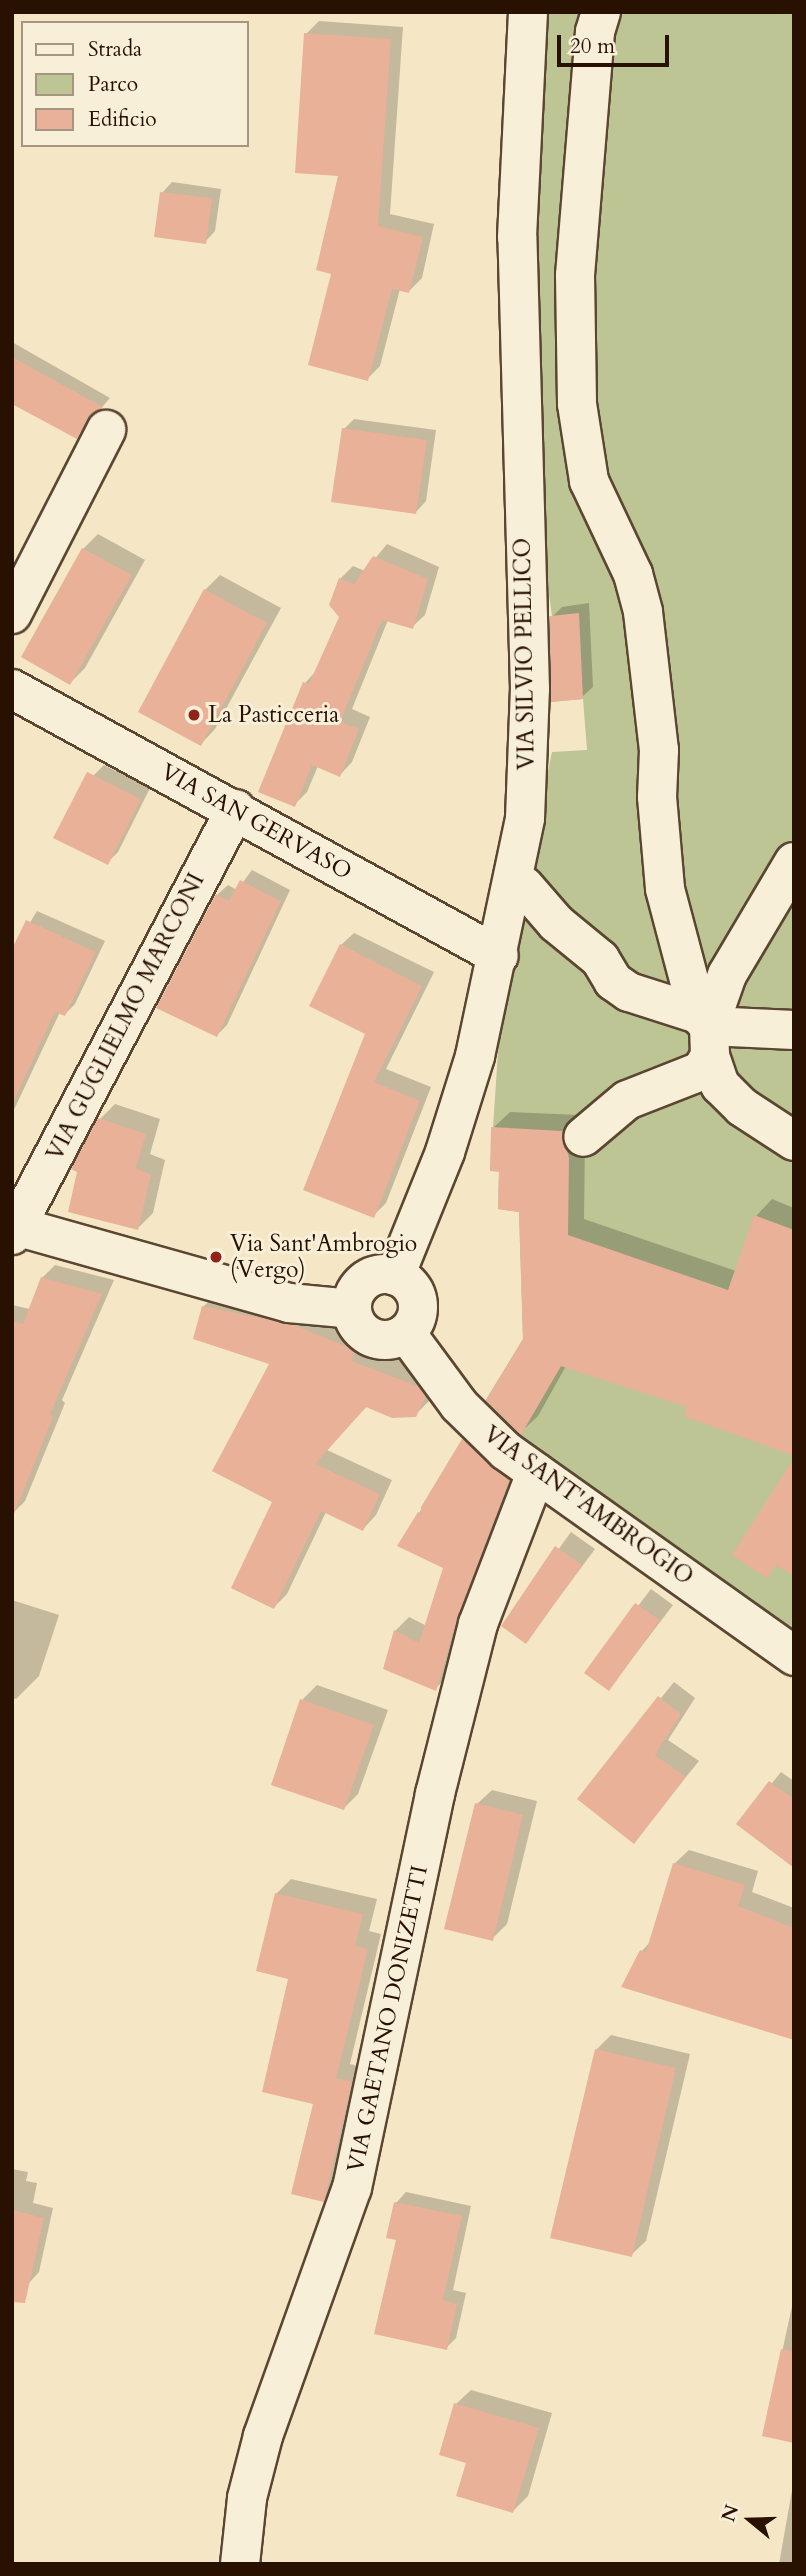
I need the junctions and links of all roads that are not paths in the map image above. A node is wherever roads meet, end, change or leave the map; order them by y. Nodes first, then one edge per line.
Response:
1 (528, 12) edge
2 (601, 12) edge
3 (106, 430) dead end
4 (12, 614) edge
5 (12, 689) edge
6 (236, 809) junction
7 (794, 862) edge
8 (524, 886) dead end
9 (499, 956) junction
10 (794, 1030) edge
11 (706, 1032) junction
12 (583, 1137) dead end
13 (794, 1141) edge
14 (14, 1229) edge
15 (395, 1276) junction
16 (352, 1309) junction
17 (407, 1333) junction
18 (536, 1473) junction
19 (794, 1656) edge
20 (240, 2564) edge

1 - 9 street, VIA SILVIO PELLICO
2 - 11 street
3 - 4 street
5 - 6 street, VIA SAN GERVASO
6 - 9 street, VIA SAN GERVASO
6 - 14 street, VIA GUGLIELMO MARCONI
7 - 11 street
8 - 11 street
9 - 15 street, VIA SILVIO PELLICO
10 - 11 street
11 - 12 street
11 - 13 street
14 - 16 street
15 - 16 street
15 - 17 street
16 - 17 street
17 - 18 street, VIA SANT'AMBROGIO
18 - 19 street, VIA SANT'AMBROGIO
18 - 20 street, VIA GAETANO DONIZETTI

